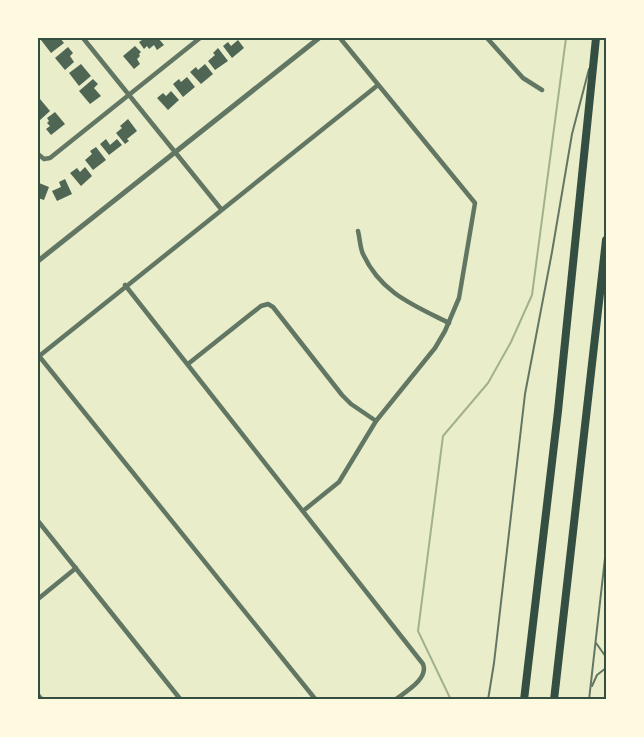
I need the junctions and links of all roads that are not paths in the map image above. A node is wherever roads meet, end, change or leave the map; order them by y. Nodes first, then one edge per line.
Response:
1 (83, 38) edge
2 (200, 38) edge
3 (318, 38) edge
4 (340, 38) edge
5 (487, 38) edge
6 (596, 38) edge
7 (595, 47) junction
8 (378, 84) junction
9 (542, 90) dead end
10 (129, 94) junction
11 (175, 151) junction
12 (38, 154) edge
13 (221, 209) junction
14 (358, 232) dead end
15 (606, 240) edge
16 (38, 261) edge
17 (125, 285) junction
18 (449, 323) junction
19 (38, 356) edge
20 (188, 364) junction
21 (376, 421) junction
22 (303, 511) junction
23 (38, 521) edge
24 (606, 549) edge
25 (76, 568) junction
26 (38, 599) edge
27 (596, 643) junction
28 (606, 656) edge
29 (606, 668) edge
30 (591, 688) junction
31 (38, 695) edge
32 (42, 700) edge
33 (181, 700) edge
34 (316, 700) edge
35 (395, 700) edge
36 (488, 700) edge
37 (524, 700) edge
38 (554, 700) edge
39 (588, 700) edge

1 - 10 street
2 - 10 street
3 - 11 street
4 - 8 street
5 - 9 street
6 - 7 highway
7 - 36 lane
7 - 37 highway
8 - 13 street
8 - 18 street
10 - 11 street
10 - 12 street
11 - 13 street
11 - 16 street
13 - 17 street
14 - 18 street
15 - 38 highway
17 - 19 street
17 - 20 street
18 - 21 street
19 - 34 street
20 - 21 street
20 - 22 street
21 - 22 street
22 - 35 street
23 - 25 street
24 - 27 lane
25 - 26 street
25 - 33 street
27 - 28 lane
27 - 30 lane
29 - 30 lane
30 - 39 lane
31 - 32 street

